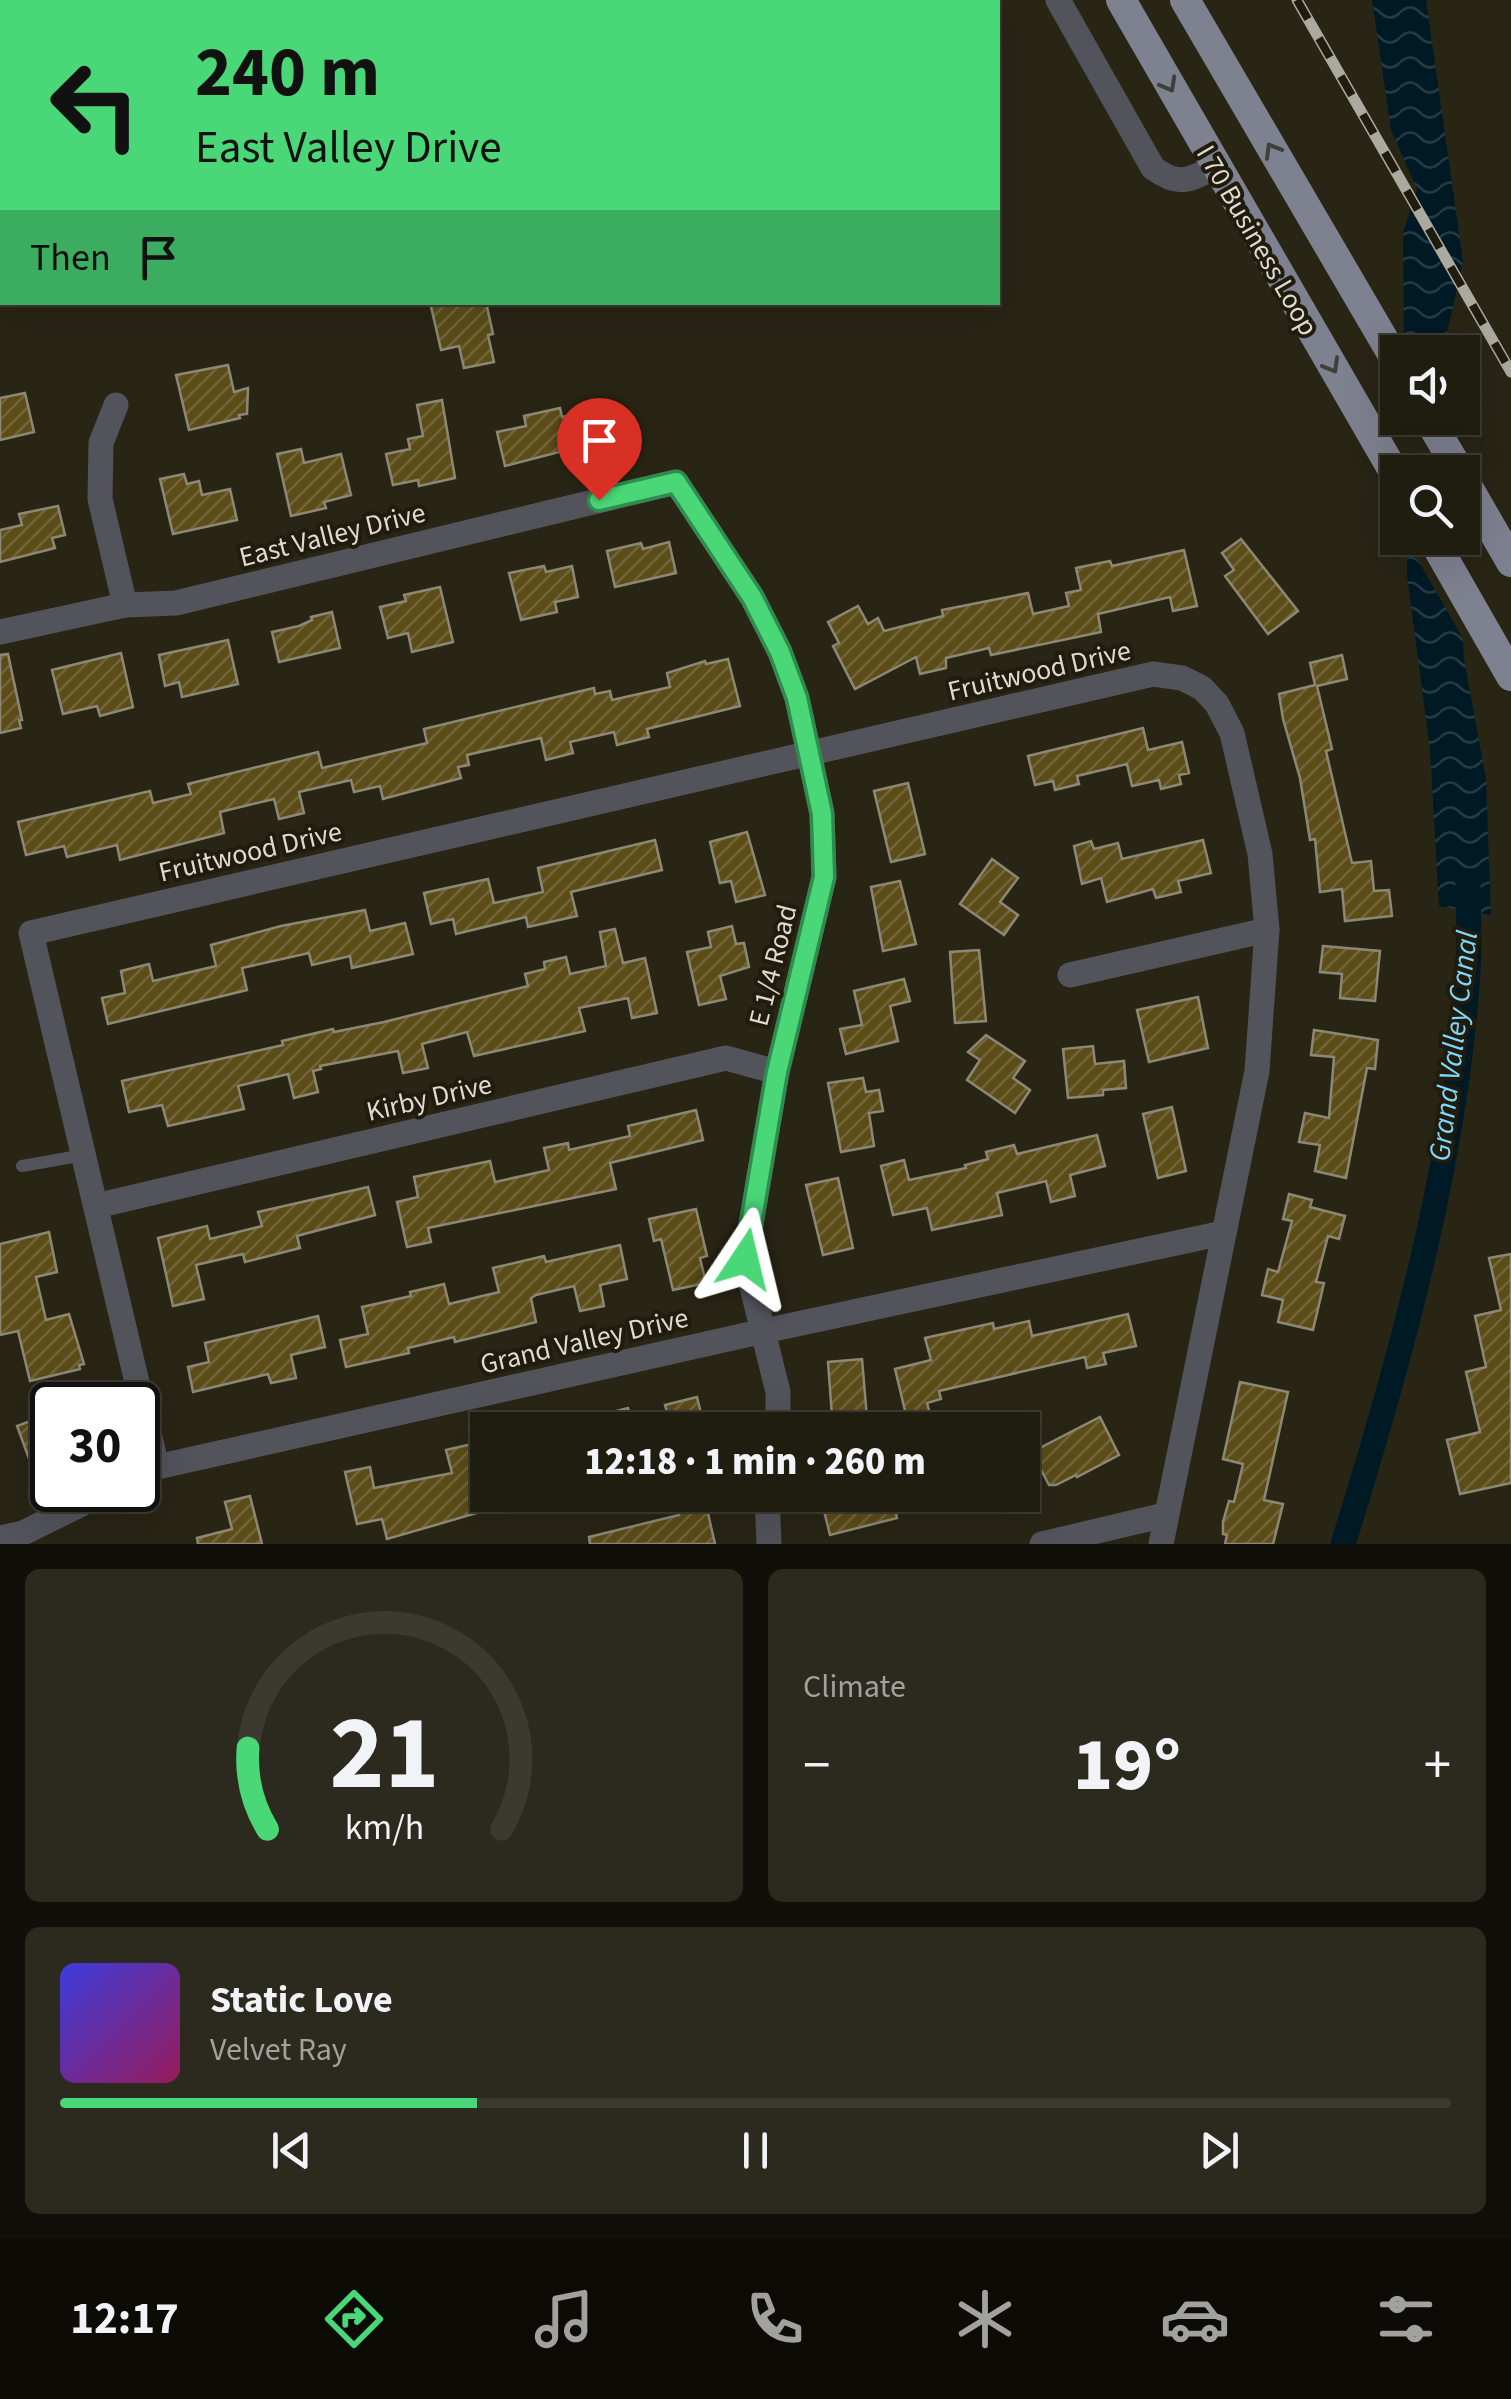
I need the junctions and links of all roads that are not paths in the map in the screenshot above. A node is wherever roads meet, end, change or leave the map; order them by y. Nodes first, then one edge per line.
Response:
1 (1122, 0) edge
2 (1185, 0) edge
3 (1061, 1) edge
4 (1216, 167) junction
5 (1381, 335) edge
6 (116, 404) dead end
7 (1384, 455) edge
8 (676, 482) joint
9 (1480, 508) edge
10 (1442, 555) edge
11 (1511, 562) edge
12 (125, 605) junction
13 (0, 632) edge
14 (1511, 676) edge
15 (810, 753) junction
16 (1267, 930) junction
17 (1070, 975) dead end
18 (777, 1072) junction
19 (84, 1155) junction
20 (22, 1166) dead end
21 (96, 1206) junction
22 (1222, 1233) junction
23 (764, 1331) junction
24 (130, 1382) edge
25 (778, 1412) edge
26 (160, 1469) edge
27 (64, 1512) edge
28 (768, 1512) edge
29 (1166, 1515) junction
30 (0, 1538) edge
31 (769, 1544) edge
32 (1042, 1544) edge
33 (1161, 1544) edge

1 -> 4 main road, I 70 Business Loop
5 -> 2 main road, I 70 Business Loop
3 - 4 street
4 -> 7 main road, I 70 Business Loop
6 - 12 street
8 - 12 street, East Valley Drive
8 - 15 street, E 1/4 Road
9 - 11 main road
10 - 14 main road
12 - 13 street, East Valley Drive
15 - 16 street, Fruitwood Drive
15 - 18 street, E 1/4 Road
15 - 19 street, Fruitwood Drive
16 - 17 street
16 - 22 street, Fruitwood Drive
18 - 21 street, Kirby Drive
18 - 23 street, E 1/4 Road
19 - 20 lane
19 - 21 street
21 - 24 street
22 - 23 street, Grand Valley Drive
22 - 29 street, Fruitwood Drive
23 - 25 street, E 1/4 Road
23 - 26 street, Grand Valley Drive
27 - 30 street
28 - 31 street
29 - 32 street
29 - 33 street, Fruitwood Drive

